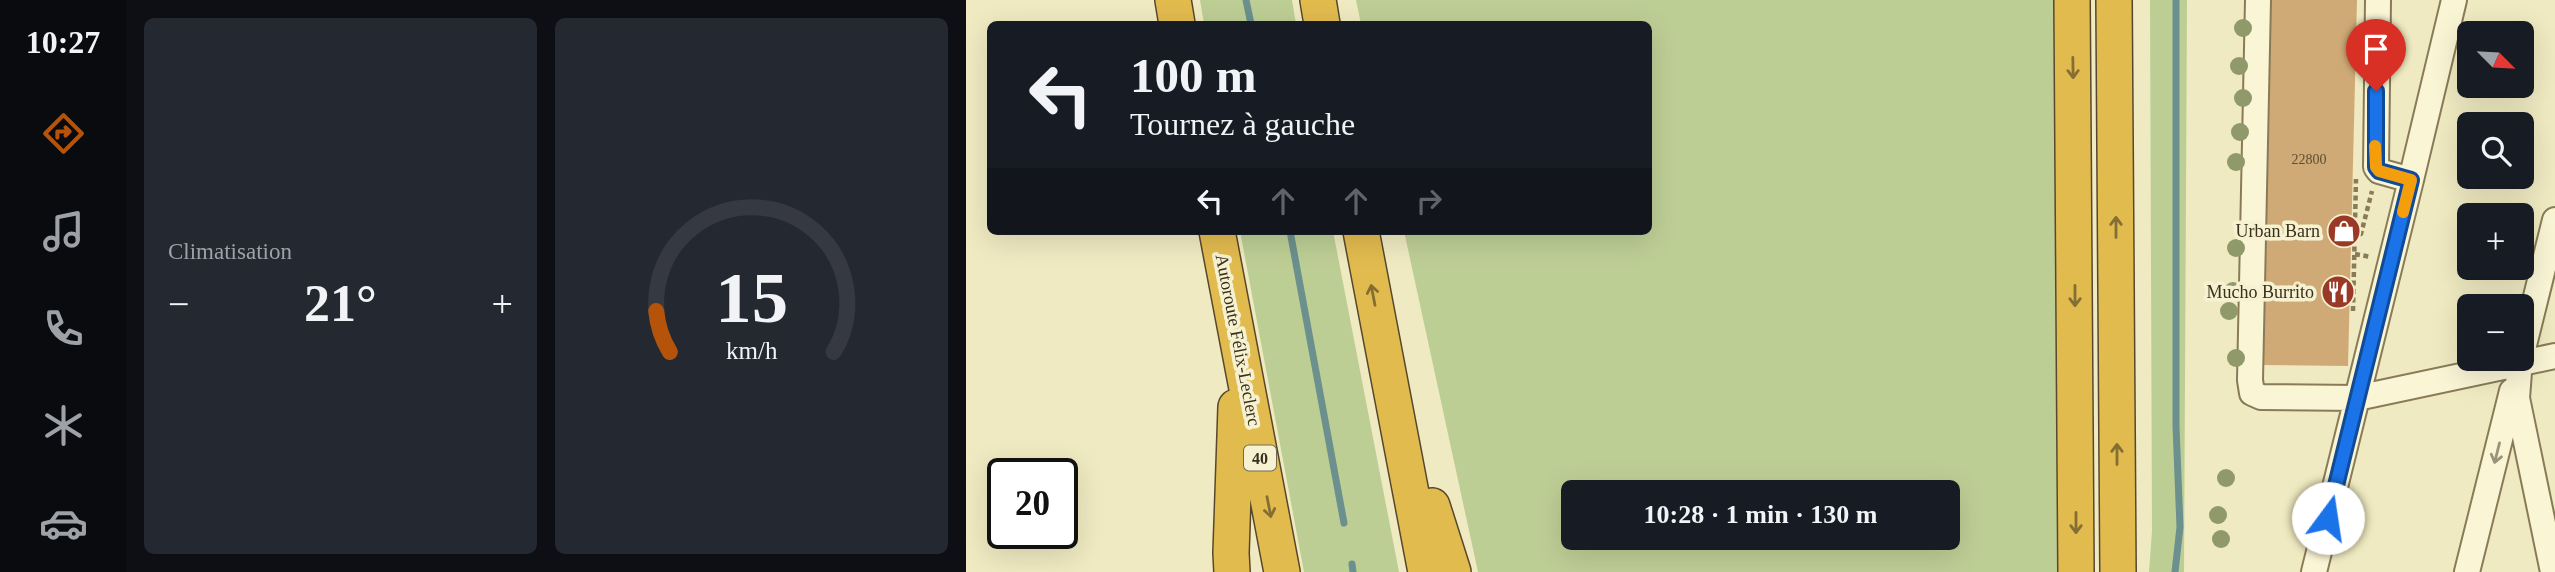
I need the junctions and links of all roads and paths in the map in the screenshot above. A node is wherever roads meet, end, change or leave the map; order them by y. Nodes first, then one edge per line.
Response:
1 (1172, 0) edge
2 (1318, 0) edge
3 (2072, 0) edge
4 (2114, 0) edge
5 (2258, 0) edge
6 (2378, 0) edge
7 (2454, 0) edge
8 (1176, 21) edge
9 (1322, 21) edge
10 (2356, 172) dead end
11 (2411, 180) junction
12 (2354, 184) junction
13 (2555, 220) edge
14 (2353, 232) junction
15 (1218, 235) edge
16 (1362, 235) edge
17 (2534, 305) edge
18 (2353, 316) dead end
19 (1238, 344) junction
20 (2555, 356) edge
21 (2534, 357) edge
22 (1386, 360) junction
23 (2468, 371) edge
24 (2518, 371) edge
25 (2520, 371) edge
26 (2357, 398) junction
27 (1232, 572) edge
28 (1282, 572) edge
29 (1426, 572) edge
30 (1453, 572) edge
31 (2076, 572) edge
32 (2118, 572) edge
33 (2314, 572) edge
34 (2467, 572) edge
35 (2553, 572) edge

1 - 8 highway
2 - 9 highway
3 -> 31 highway
32 -> 4 highway
5 - 26 lane
6 - 11 lane
7 - 11 lane
10 - 12 path
11 - 26 lane
12 - 14 path
12 - 14 path
13 - 17 lane
14 - 18 path
15 - 19 highway, Autoroute Félix-Leclerc / 40
22 -> 16 highway
19 - 27 highway
19 -> 28 highway, Autoroute Félix-Leclerc / 40
20 - 21 lane
22 - 29 highway
22 - 30 highway
23 - 26 lane
24 -> 34 lane
25 - 35 lane
26 - 33 lane

